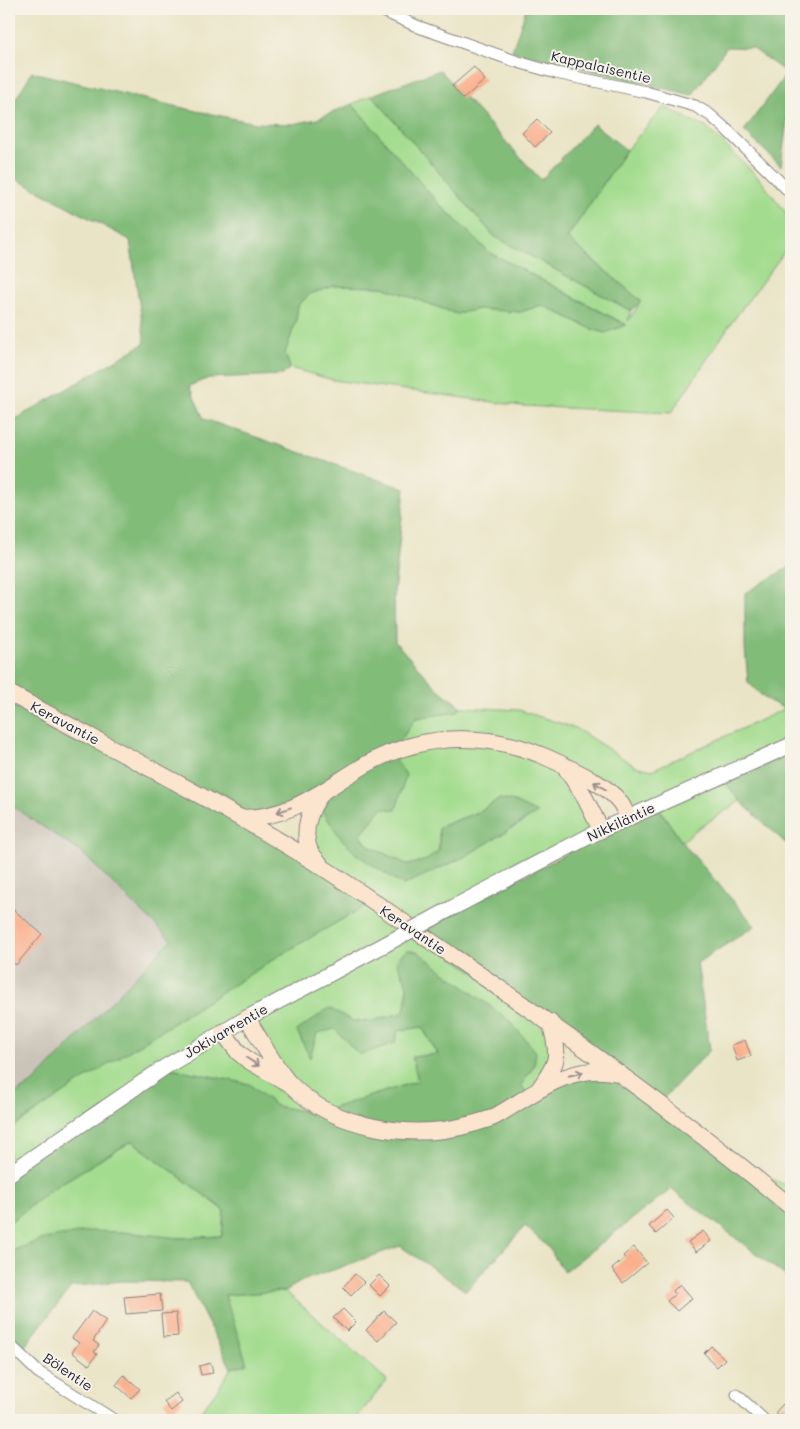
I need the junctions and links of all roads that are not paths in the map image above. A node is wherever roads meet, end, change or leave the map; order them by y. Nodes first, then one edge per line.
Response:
1 (379, 9) edge
2 (791, 193) edge
3 (9, 693) edge
4 (791, 745) edge
5 (562, 765) junction
6 (325, 790) junction
7 (240, 818) junction
8 (628, 818) junction
9 (601, 830) junction
10 (322, 868) junction
11 (454, 907) joint
12 (247, 1018) junction
13 (550, 1022) junction
14 (223, 1032) junction
15 (619, 1073) junction
16 (290, 1084) junction
17 (536, 1092) junction
18 (9, 1174) edge
19 (791, 1207) edge
20 (9, 1344) edge
21 (736, 1395) dead end
22 (114, 1420) edge
23 (764, 1420) edge

1 - 2 street, Kappalaisentie
3 - 7 main road, Keravantie
4 - 8 street, Nikkiläntie
5 - 6 main road
8 -> 5 main road
5 - 9 main road
6 -> 7 main road
6 - 10 main road
7 - 10 main road, Keravantie
8 - 9 street, Nikkiläntie
9 - 11 street, Nikkiläntie
10 - 13 main road, Keravantie
11 - 12 street, Jokivarrentie, bridge
12 - 14 street, Jokivarrentie
12 - 16 main road
13 - 15 main road, Keravantie
13 - 17 main road
14 -> 16 main road
14 - 18 street, Jokivarrentie
17 -> 15 main road
15 - 19 main road, Keravantie
16 - 17 main road
20 - 22 street, Bölentie
21 - 23 street

